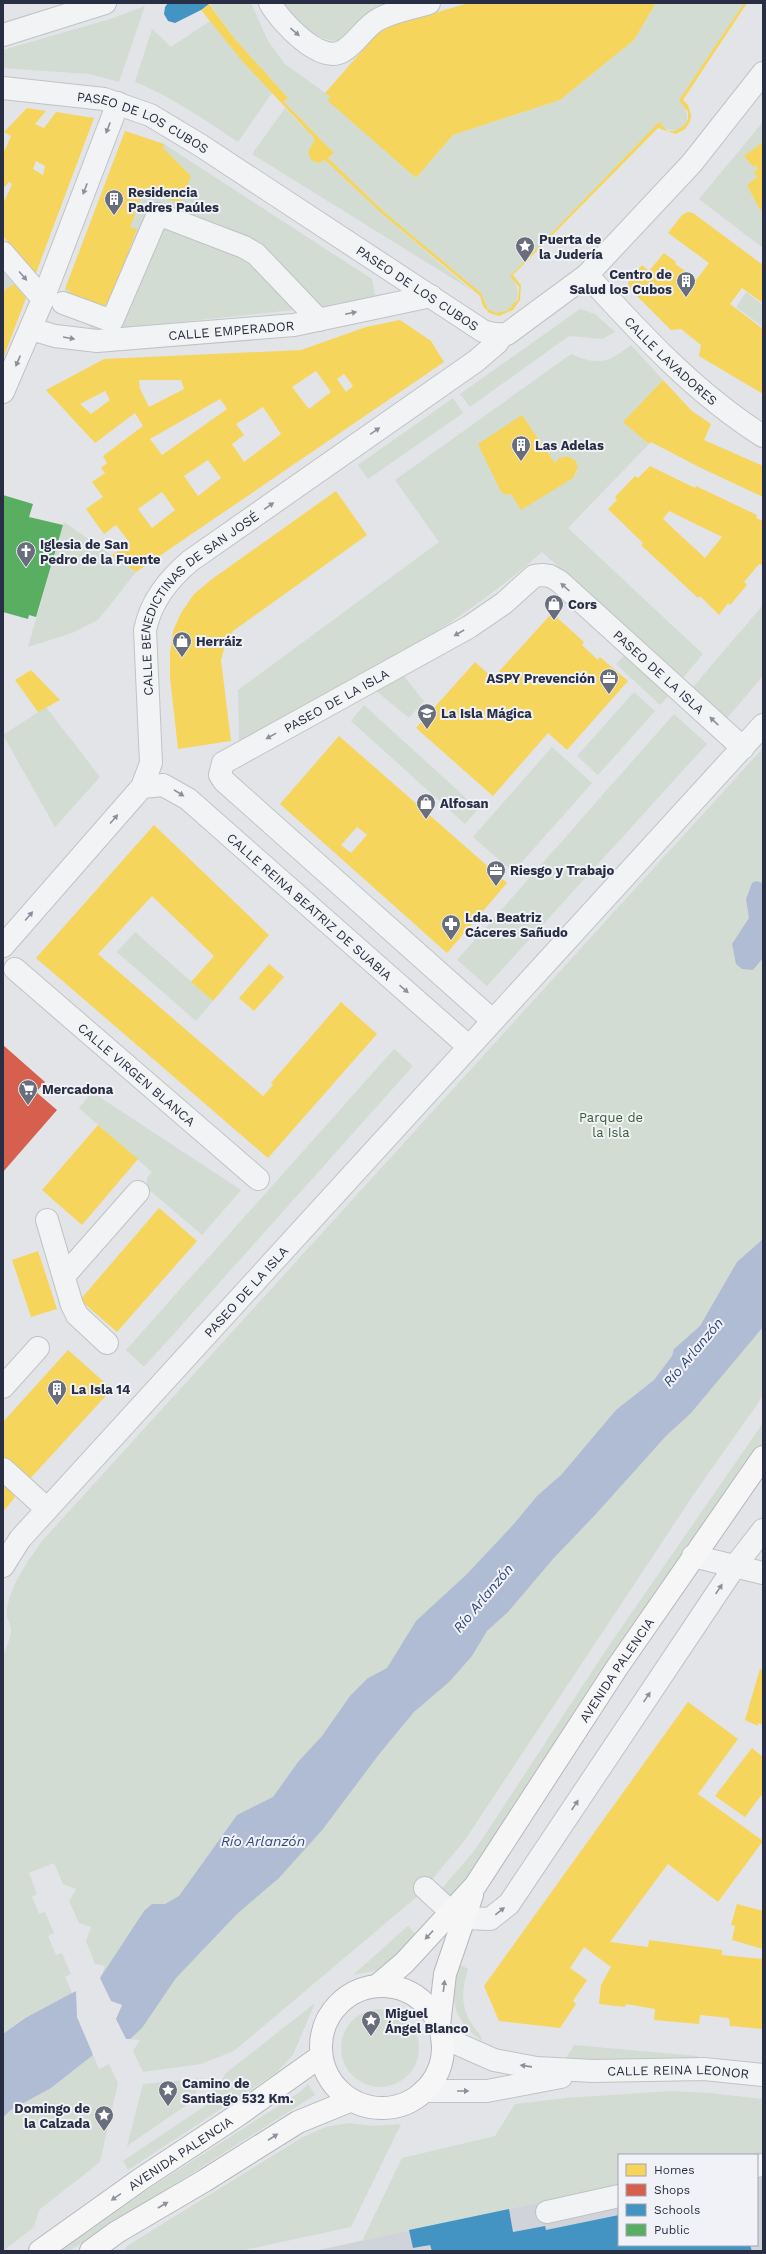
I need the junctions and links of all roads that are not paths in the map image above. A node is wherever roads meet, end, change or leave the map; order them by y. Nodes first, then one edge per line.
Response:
1 (105, 3) edge
2 (270, 3) edge
3 (429, 3) edge
4 (3, 35) edge
5 (760, 82) edge
6 (3, 88) edge
7 (118, 103) junction
8 (3, 253) edge
9 (587, 275) junction
10 (431, 296) junction
11 (53, 301) junction
12 (319, 320) junction
13 (31, 329) junction
14 (502, 335) junction
15 (3, 392) edge
16 (763, 436) edge
17 (763, 725) edge
18 (743, 748) junction
19 (142, 787) junction
20 (3, 946) edge
21 (14, 969) dead end
22 (492, 1020) junction
23 (468, 1046) junction
24 (258, 1180) dead end
25 (138, 1192) dead end
26 (48, 1220) dead end
27 (64, 1276) junction
28 (107, 1343) dead end
29 (38, 1348) dead end
30 (3, 1387) edge
31 (763, 1456) edge
32 (3, 1470) edge
33 (47, 1509) junction
34 (763, 1530) edge
35 (693, 1556) junction
36 (3, 1566) edge
37 (735, 1566) junction
38 (763, 1573) edge
39 (425, 1888) dead end
40 (458, 1915) junction
41 (378, 1985) junction
42 (441, 2031) junction
43 (321, 2056) junction
44 (593, 2071) junction
45 (763, 2075) edge
46 (424, 2092) junction
47 (352, 2100) junction
48 (618, 2196) edge
49 (548, 2212) dead end
50 (114, 2242) edge
51 (40, 2251) edge
52 (92, 2251) edge

1 - 4 street
2 -> 3 street
5 - 9 street
6 - 7 street, PASEO DE LOS CUBOS
7 - 10 street, PASEO DE LOS CUBOS
7 -> 11 street
8 -> 11 street
9 - 14 street
9 - 16 street, CALLE LAVADORES
12 -> 10 street, CALLE EMPERADOR
10 - 14 street, PASEO DE LOS CUBOS
11 - 12 street
11 - 13 street
13 -> 12 street, CALLE EMPERADOR
13 -> 15 street
19 -> 14 street, CALLE BENEDICTINAS DE SAN JOSÉ
17 - 18 street, PASEO DE LA ISLA
18 - 22 street, PASEO DE LA ISLA
18 -> 22 street, PASEO DE LA ISLA
20 -> 19 street, CALLE BENEDICTINAS DE SAN JOSÉ
19 -> 23 street, CALLE REINA BEATRIZ DE SUABIA
21 - 24 street, CALLE VIRGEN BLANCA
22 - 23 street, PASEO DE LA ISLA
23 - 33 street, PASEO DE LA ISLA
25 - 27 street
26 - 27 street
27 - 28 street
29 - 30 street
31 - 35 highway, AVENIDA PALENCIA
32 - 33 street
33 - 36 street, PASEO DE LA ISLA
34 - 37 street
35 - 37 street
35 - 40 highway, AVENIDA PALENCIA
37 - 38 street
40 -> 37 street
39 - 40 street
40 -> 41 highway
42 -> 40 highway, AVENIDA PALENCIA
41 - 42 highway
41 - 43 highway
44 -> 42 street, CALLE REINA LEONOR
42 - 46 highway
43 - 47 highway
43 -> 51 highway, AVENIDA PALENCIA
44 - 45 street, CALLE REINA LEONOR
46 -> 44 street, CALLE REINA LEONOR
46 - 47 highway
50 -> 47 highway
48 - 49 street
50 - 52 highway

